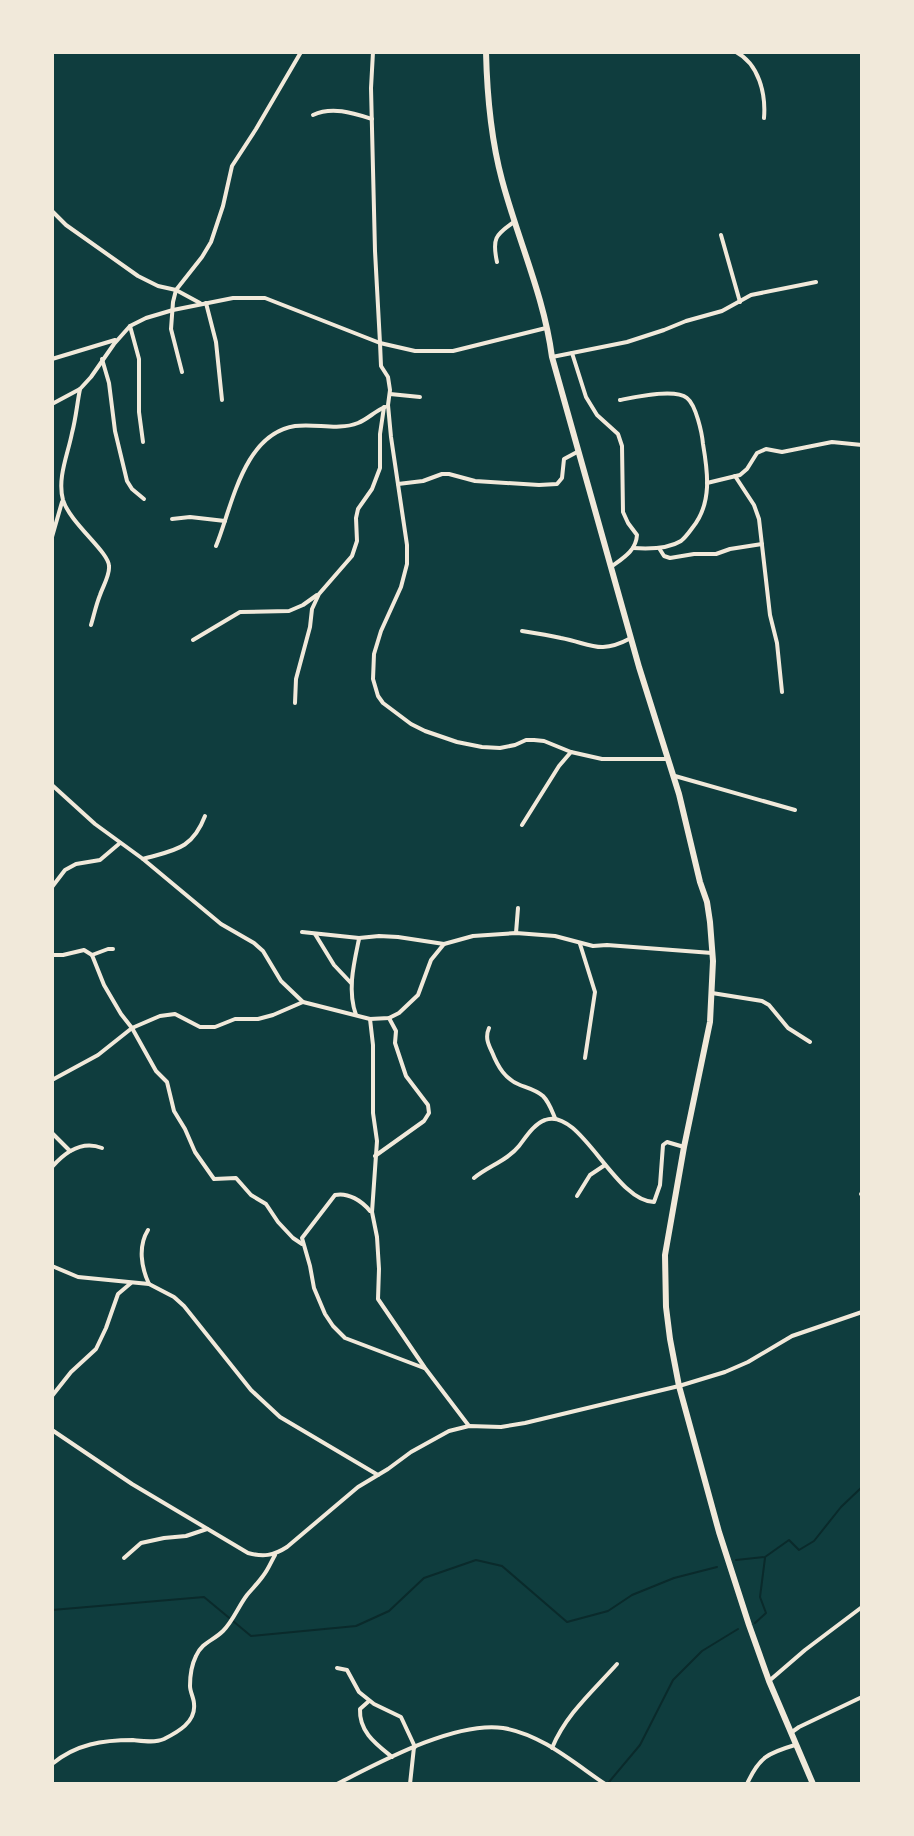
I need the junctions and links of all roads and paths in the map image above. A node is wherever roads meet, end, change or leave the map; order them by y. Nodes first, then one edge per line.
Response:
1 (301, 52) edge
2 (373, 52) edge
3 (486, 52) edge
4 (736, 52) edge
5 (313, 115) dead end
6 (764, 118) dead end
7 (372, 119) junction
8 (52, 211) edge
9 (516, 221) junction
10 (721, 235) dead end
11 (497, 262) dead end
12 (816, 282) dead end
13 (176, 290) junction
14 (740, 302) junction
15 (204, 304) junction
16 (173, 310) junction
17 (130, 326) junction
18 (548, 328) junction
19 (118, 339) junction
20 (380, 343) junction
21 (572, 353) junction
22 (552, 357) junction
23 (52, 359) edge
24 (102, 359) junction
25 (182, 372) dead end
26 (80, 389) junction
27 (390, 394) junction
28 (420, 397) dead end
29 (222, 400) dead end
30 (620, 400) dead end
31 (52, 404) edge
32 (386, 406) junction
33 (143, 442) dead end
34 (862, 445) edge
35 (579, 451) junction
36 (735, 476) junction
37 (707, 483) junction
38 (398, 484) junction
39 (144, 499) dead end
40 (63, 500) junction
41 (172, 519) dead end
42 (225, 521) junction
43 (52, 537) edge
44 (762, 544) junction
45 (216, 546) dead end
46 (659, 547) junction
47 (633, 548) junction
48 (611, 567) junction
49 (319, 594) junction
50 (91, 625) dead end
51 (522, 631) dead end
52 (631, 638) junction
53 (193, 640) dead end
54 (782, 692) dead end
55 (295, 703) dead end
56 (571, 752) junction
57 (667, 759) junction
58 (673, 776) junction
59 (52, 785) edge
60 (795, 810) dead end
61 (205, 816) dead end
62 (522, 825) dead end
63 (120, 843) junction
64 (143, 859) junction
65 (52, 887) edge
66 (52, 894) edge
67 (518, 908) dead end
68 (52, 915) edge
69 (302, 932) dead end
70 (516, 933) junction
71 (315, 934) junction
72 (359, 938) junction
73 (444, 944) junction
74 (580, 944) junction
75 (113, 949) dead end
76 (712, 953) junction
77 (53, 954) edge
78 (92, 955) junction
79 (351, 983) junction
80 (712, 993) junction
81 (303, 1002) junction
82 (356, 1015) junction
83 (389, 1018) junction
84 (370, 1019) junction
85 (132, 1028) junction
86 (489, 1028) dead end
87 (810, 1042) dead end
88 (585, 1058) dead end
89 (52, 1080) edge
90 (555, 1118) junction
91 (52, 1133) edge
92 (684, 1147) junction
93 (102, 1148) dead end
94 (70, 1151) junction
95 (375, 1156) junction
96 (605, 1165) junction
97 (52, 1167) edge
98 (474, 1178) dead end
99 (577, 1196) dead end
100 (372, 1212) junction
101 (148, 1230) dead end
102 (302, 1244) junction
103 (52, 1266) edge
104 (131, 1283) junction
105 (149, 1284) junction
106 (862, 1312) edge
107 (425, 1368) junction
108 (679, 1386) junction
109 (52, 1396) edge
110 (469, 1426) junction
111 (52, 1430) edge
112 (378, 1475) junction
113 (207, 1529) junction
114 (275, 1555) junction
115 (124, 1558) dead end
116 (862, 1607) edge
117 (617, 1664) dead end
118 (337, 1668) dead end
119 (769, 1681) junction
120 (862, 1697) edge
121 (369, 1701) junction
122 (792, 1732) junction
123 (795, 1745) junction
124 (415, 1747) junction
125 (552, 1748) junction
126 (392, 1757) junction
127 (52, 1764) edge
128 (603, 1783) edge
129 (337, 1784) edge
130 (410, 1784) edge
131 (747, 1784) edge
132 (813, 1784) edge

1 - 13 street
2 - 7 street
3 - 9 highway
4 - 6 street
5 - 7 street
7 - 20 street
8 - 13 street
9 - 11 street
9 - 18 highway
10 - 14 street
12 - 14 street
13 - 15 street
13 - 16 street
14 - 21 street
15 - 16 street
15 - 20 street
15 - 29 street
16 - 17 street
16 - 25 street
17 - 19 street
17 - 33 street
18 - 20 street
18 - 22 highway
19 - 23 street
19 - 24 street
20 - 27 street
21 - 22 street
21 - 47 street
22 - 35 highway
24 - 26 street
24 - 39 street
26 - 31 street
26 - 40 street
27 - 28 street
27 - 32 street
30 - 37 street
32 - 38 street
32 - 42 street
32 - 49 street
34 - 36 street
35 - 38 street
35 - 48 highway
36 - 37 street
36 - 44 street
37 - 46 street
38 - 56 street
40 - 43 street
40 - 50 street
41 - 42 street
42 - 45 street
44 - 46 street
44 - 54 street
46 - 47 street
47 - 48 street
48 - 52 highway
49 - 53 street
49 - 55 street
51 - 52 street
52 - 57 highway
56 - 57 street
56 - 62 street
57 - 58 highway
58 - 60 street
58 - 76 highway
59 - 63 street
61 - 64 street
63 - 64 street
63 - 65 street
64 - 81 street
66 - 68 street
67 - 70 street
69 - 71 street
70 - 73 street
70 - 74 street
71 - 72 street
71 - 79 street
72 - 73 street
72 - 79 street
73 - 83 street
74 - 76 street
74 - 88 street
75 - 78 street
76 - 80 highway
77 - 78 street
78 - 85 street
79 - 82 street
80 - 87 street
80 - 92 highway
81 - 82 street
81 - 85 street
82 - 84 street
83 - 84 street
83 - 95 street
84 - 95 street
85 - 89 street
85 - 102 street
86 - 90 street
90 - 96 street
90 - 98 street
91 - 94 street
92 - 96 street
92 - 108 highway
93 - 94 street
94 - 97 street
95 - 100 street
96 - 99 street
100 - 102 street
100 - 107 street
101 - 105 street
102 - 107 street
103 - 104 street
104 - 105 street
104 - 109 street
105 - 112 street
106 - 108 street
107 - 110 street
108 - 110 street
108 - 119 highway
110 - 112 street
111 - 113 street
112 - 114 street
113 - 114 street
113 - 115 street
114 - 127 street
116 - 119 street
117 - 125 street
118 - 121 street
119 - 122 highway
120 - 122 street
121 - 124 street
121 - 126 street
122 - 123 highway
123 - 131 street
123 - 132 highway
124 - 125 street
124 - 126 street
124 - 130 street
125 - 128 street
126 - 129 street

